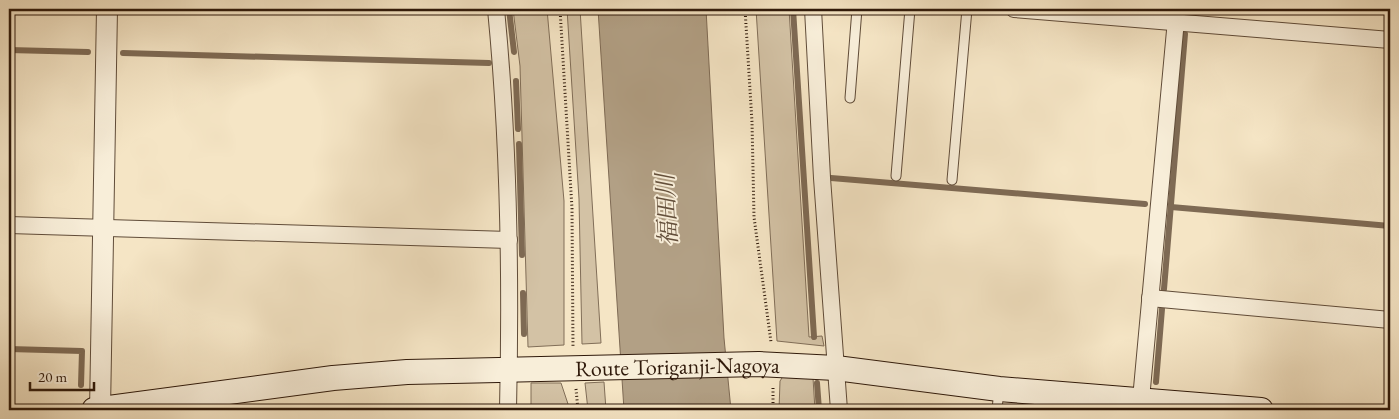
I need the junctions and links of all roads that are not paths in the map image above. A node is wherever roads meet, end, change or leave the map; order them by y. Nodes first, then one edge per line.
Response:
1 (108, 9) edge
2 (496, 9) edge
3 (813, 9) edge
4 (857, 9) edge
5 (910, 9) edge
6 (967, 9) edge
7 (1014, 9) edge
8 (1177, 15) edge
9 (1390, 40) edge
10 (850, 98) dead end
11 (896, 176) dead end
12 (952, 180) dead end
13 (9, 225) edge
14 (102, 227) junction
15 (509, 240) junction
16 (1150, 298) junction
17 (1390, 320) edge
18 (836, 368) junction
19 (509, 369) junction
20 (998, 400) edge
21 (1141, 405) edge
22 (98, 410) edge
23 (508, 410) edge
24 (839, 410) edge
25 (1261, 410) edge

1 - 14 street
2 - 15 street
3 - 18 street
4 - 10 lane
5 - 11 lane
6 - 12 lane
7 - 8 street
8 - 9 street
8 - 16 street
13 - 14 street
14 - 15 street
14 - 22 street
15 - 19 street
16 - 17 street
16 - 21 street
18 - 19 main road, Route Toriganji-Nagoya
18 - 20 main road, Route Toriganji-Nagoya
18 - 24 street
19 - 22 main road, Route Toriganji-Nagoya
19 - 23 street
20 - 21 main road, Route Toriganji-Nagoya
21 - 25 main road, Route Toriganji-Nagoya

